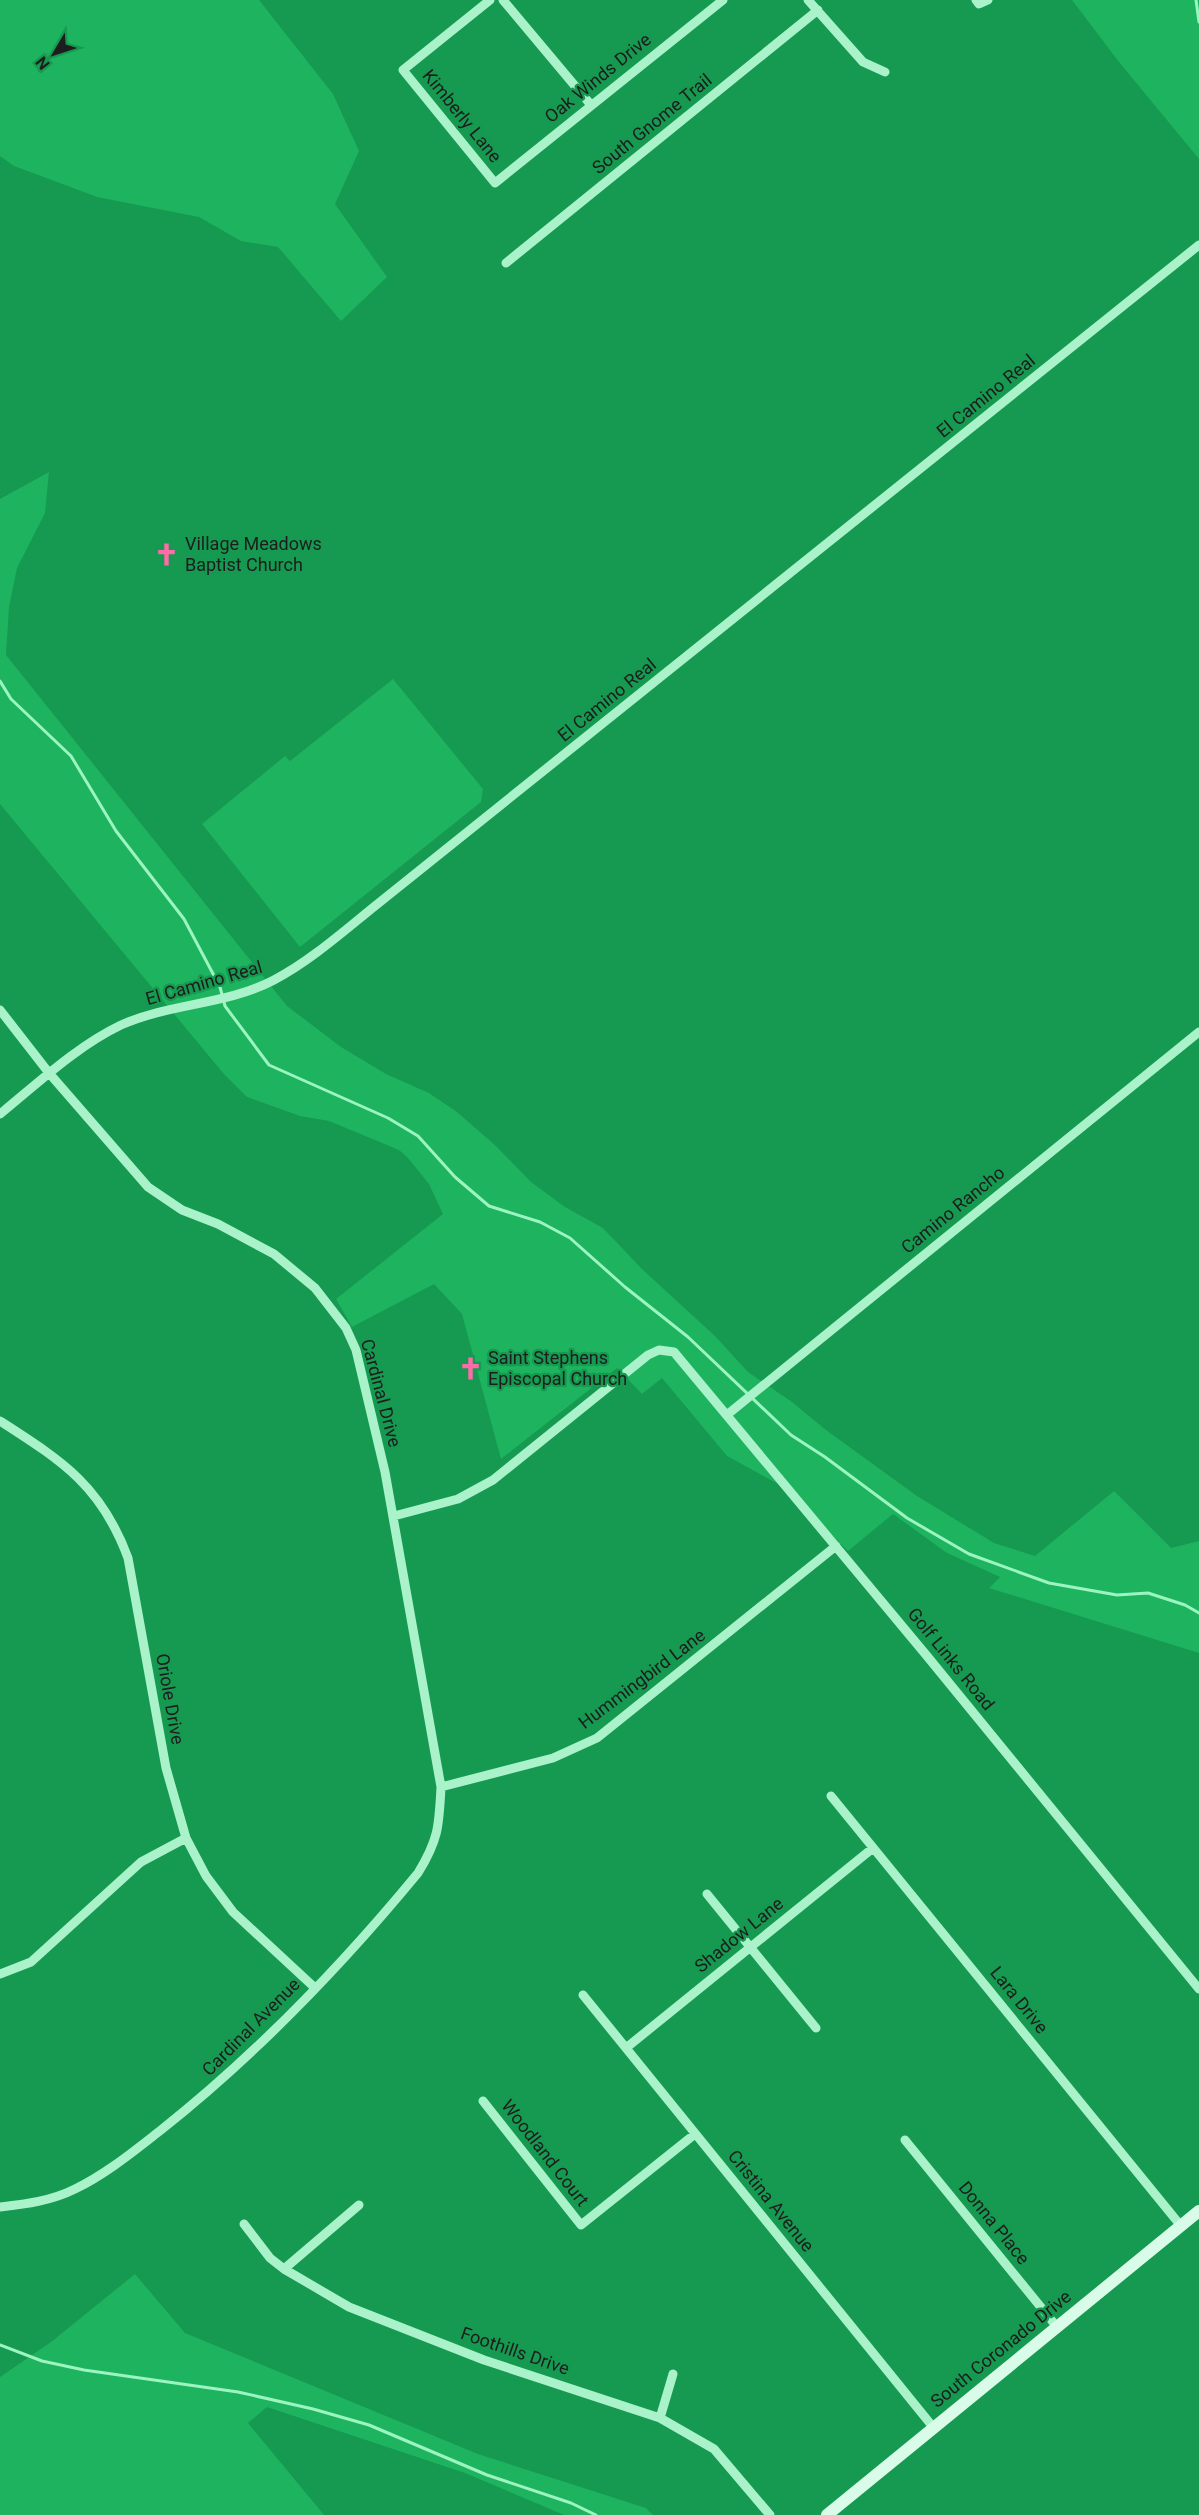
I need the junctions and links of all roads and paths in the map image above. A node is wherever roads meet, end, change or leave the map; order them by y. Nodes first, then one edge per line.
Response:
1 (490, 0) edge
2 (503, 0) edge
3 (723, 0) edge
4 (808, 0) edge
5 (818, 10) junction
6 (885, 72) dead end
7 (591, 105) junction
8 (495, 183) joint
9 (1199, 245) edge
10 (506, 263) dead end
11 (0, 1010) edge
12 (1199, 1032) edge
13 (50, 1073) junction
14 (0, 1114) edge
15 (728, 1414) junction
16 (0, 1421) edge
17 (394, 1516) junction
18 (836, 1546) junction
19 (441, 1787) junction
20 (831, 1796) dead end
21 (186, 1838) junction
22 (873, 1848) junction
23 (707, 1894) dead end
24 (750, 1947) junction
25 (0, 1974) edge
26 (314, 1987) junction
27 (1199, 1989) edge
28 (583, 1995) dead end
29 (816, 2028) dead end
30 (626, 2048) junction
31 (483, 2101) dead end
32 (695, 2134) junction
33 (906, 2140) dead end
34 (359, 2205) dead end
35 (0, 2207) edge
36 (1199, 2211) edge
37 (244, 2224) dead end
38 (1181, 2226) junction
39 (284, 2269) junction
40 (1057, 2327) junction
41 (673, 2374) dead end
42 (660, 2418) junction
43 (933, 2427) junction
44 (770, 2515) edge
45 (826, 2515) edge

1 - 8 street, Kimberly Lane
2 - 7 street
3 - 7 street, Oak Winds Drive
4 - 5 street
5 - 6 street
5 - 10 street, South Gnome Trail
7 - 8 street, Oak Winds Drive
9 - 13 street, El Camino Real
11 - 13 street, Cardinal Drive
12 - 15 street, Camino Rancho
13 - 14 street, El Camino Real
13 - 17 street, Cardinal Drive
15 - 17 street, Golf Links Road
15 - 18 street, Golf Links Road
16 - 21 street, Oriole Drive
17 - 19 street, Cardinal Drive
18 - 19 street, Hummingbird Lane
18 - 27 street, Golf Links Road
19 - 26 street, Cardinal Avenue
20 - 22 street, Lara Drive
21 - 25 street
21 - 26 street, Oriole Drive
22 - 24 street, Shadow Lane
22 - 38 street, Lara Drive
23 - 24 street
24 - 29 street
24 - 30 street, Shadow Lane
26 - 35 street, Cardinal Avenue
28 - 30 street, Cristina Avenue
30 - 32 street, Cristina Avenue
31 - 32 street, Woodland Court
32 - 43 street, Cristina Avenue
33 - 40 street, Donna Place
34 - 39 street
36 - 38 street, South Coronado Drive
37 - 39 street, Foothills Drive
38 - 40 street, South Coronado Drive
39 - 42 street, Foothills Drive
40 - 43 street, South Coronado Drive
41 - 42 street
42 - 44 street, Foothills Drive
43 - 45 street, South Coronado Drive

